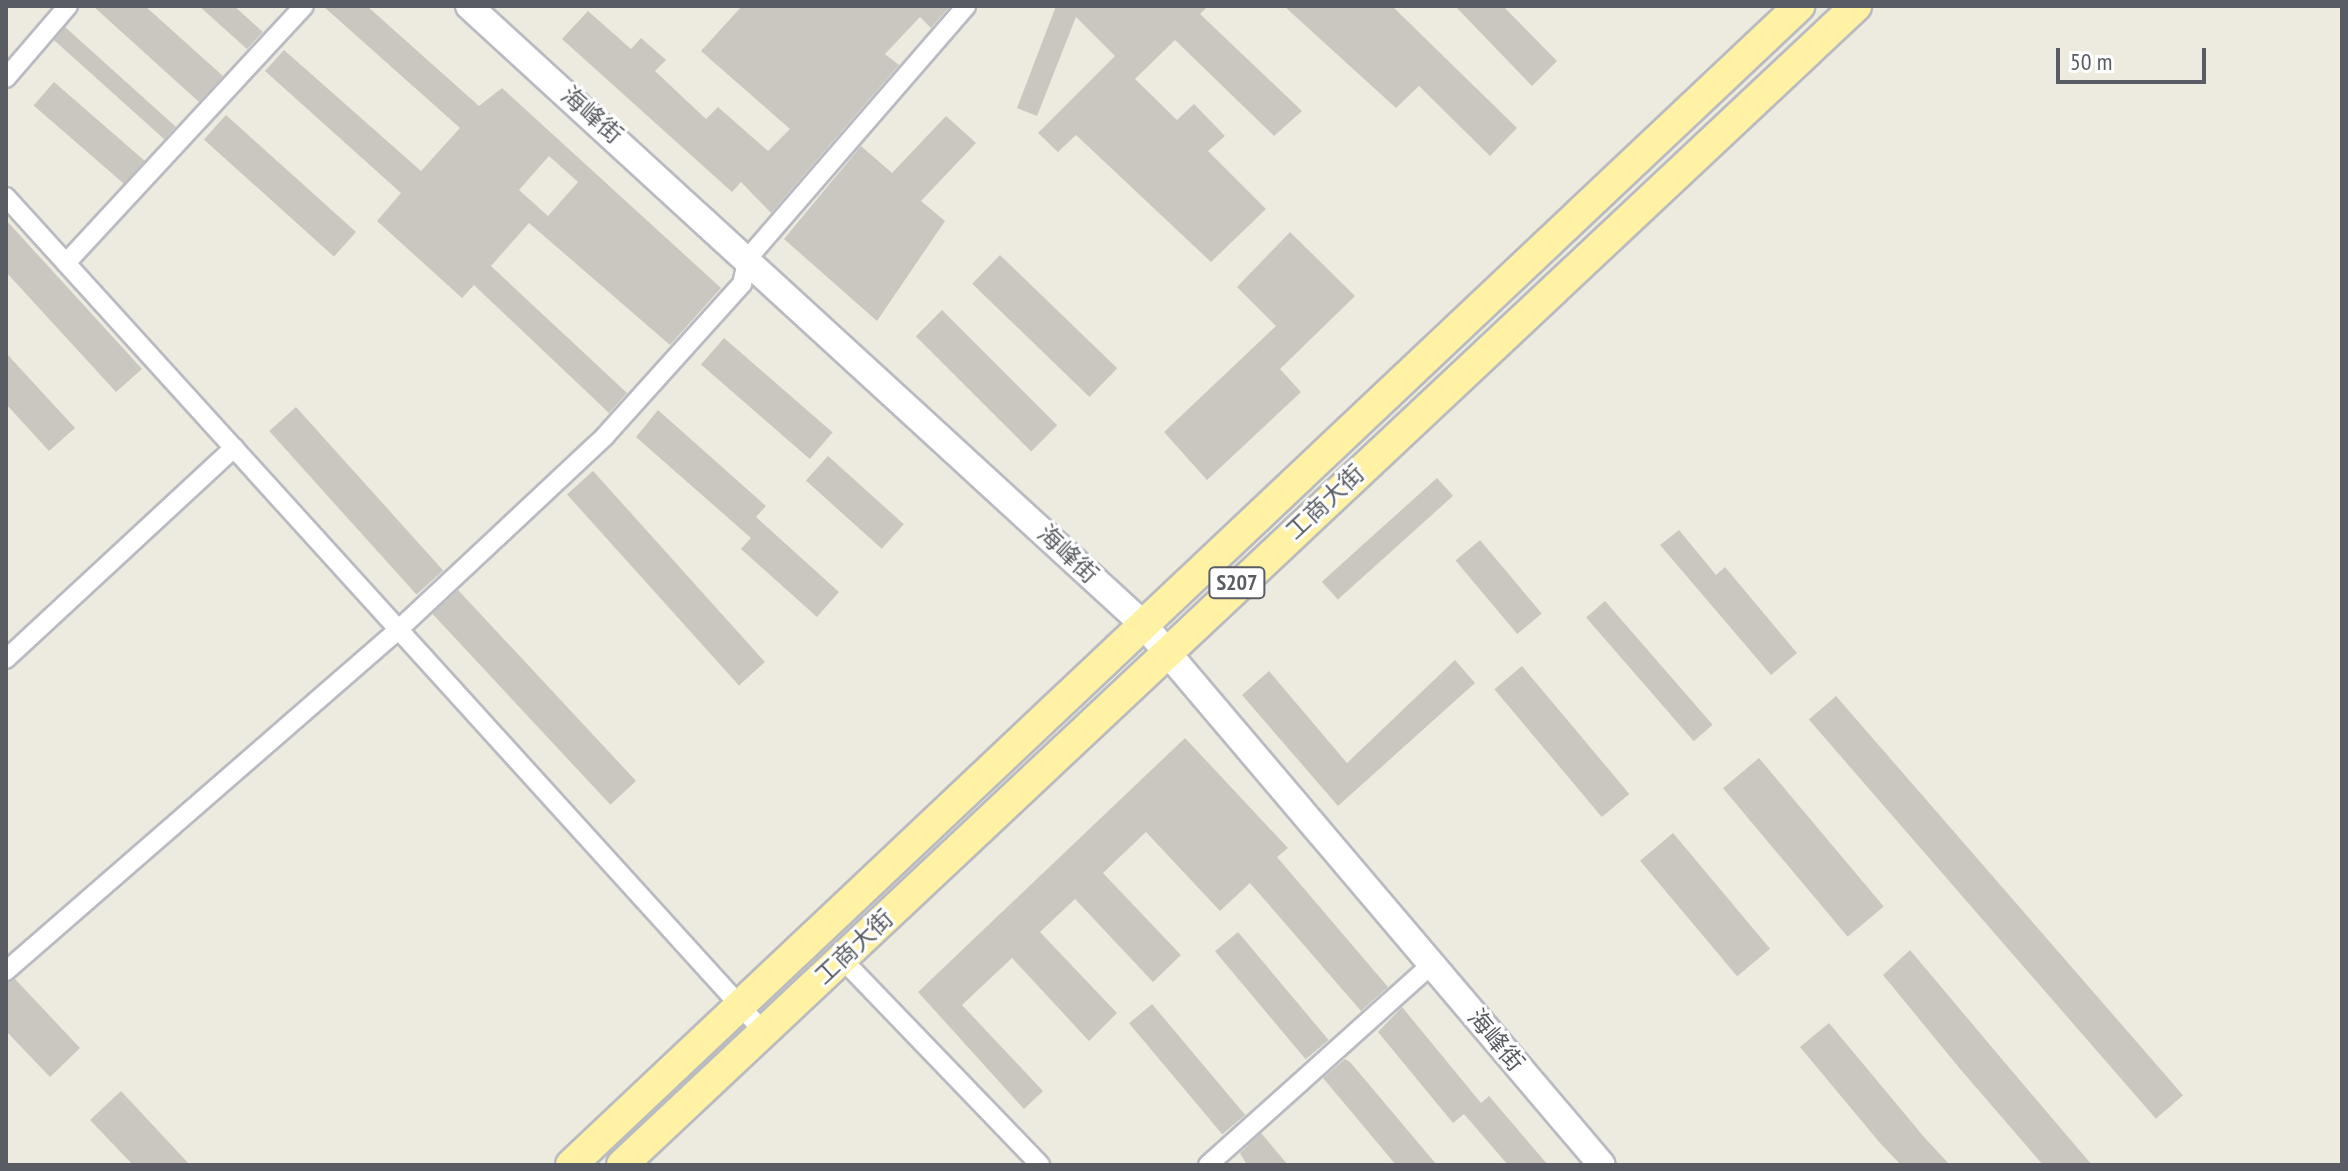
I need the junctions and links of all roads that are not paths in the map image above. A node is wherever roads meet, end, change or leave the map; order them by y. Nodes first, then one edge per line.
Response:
1 (68, 6) edge
2 (304, 6) edge
3 (469, 6) edge
4 (966, 6) edge
5 (1799, 6) edge
6 (1856, 6) edge
7 (6, 78) edge
8 (6, 197) edge
9 (748, 258) junction
10 (66, 263) junction
11 (234, 448) junction
12 (1143, 624) junction
13 (398, 630) junction
14 (1166, 650) junction
15 (6, 659) edge
16 (842, 959) junction
17 (1432, 964) junction
18 (6, 971) edge
19 (739, 1006) junction
20 (764, 1032) junction
21 (571, 1165) edge
22 (622, 1165) edge
23 (1040, 1165) edge
24 (1208, 1165) edge
25 (1602, 1165) edge

1 - 7 street
2 - 10 street
3 - 9 street, 海峰街
4 - 9 street
5 - 12 main road, 工商大街 / S207
6 - 14 main road, 工商大街 / S207
8 - 10 street
9 - 12 street, 海峰街
9 - 13 street
10 - 11 street
11 - 13 street
11 - 15 street
12 - 14 street, 海峰街
12 - 19 main road, 工商大街 / S207
13 - 18 street
13 - 19 street
14 - 16 main road, 工商大街 / S207
14 - 17 street, 海峰街
16 - 20 main road, 工商大街 / S207
16 - 23 street
17 - 24 street
17 - 25 street, 海峰街
19 - 20 street
19 - 21 main road, 工商大街 / S207
20 - 22 main road, 工商大街 / S207

